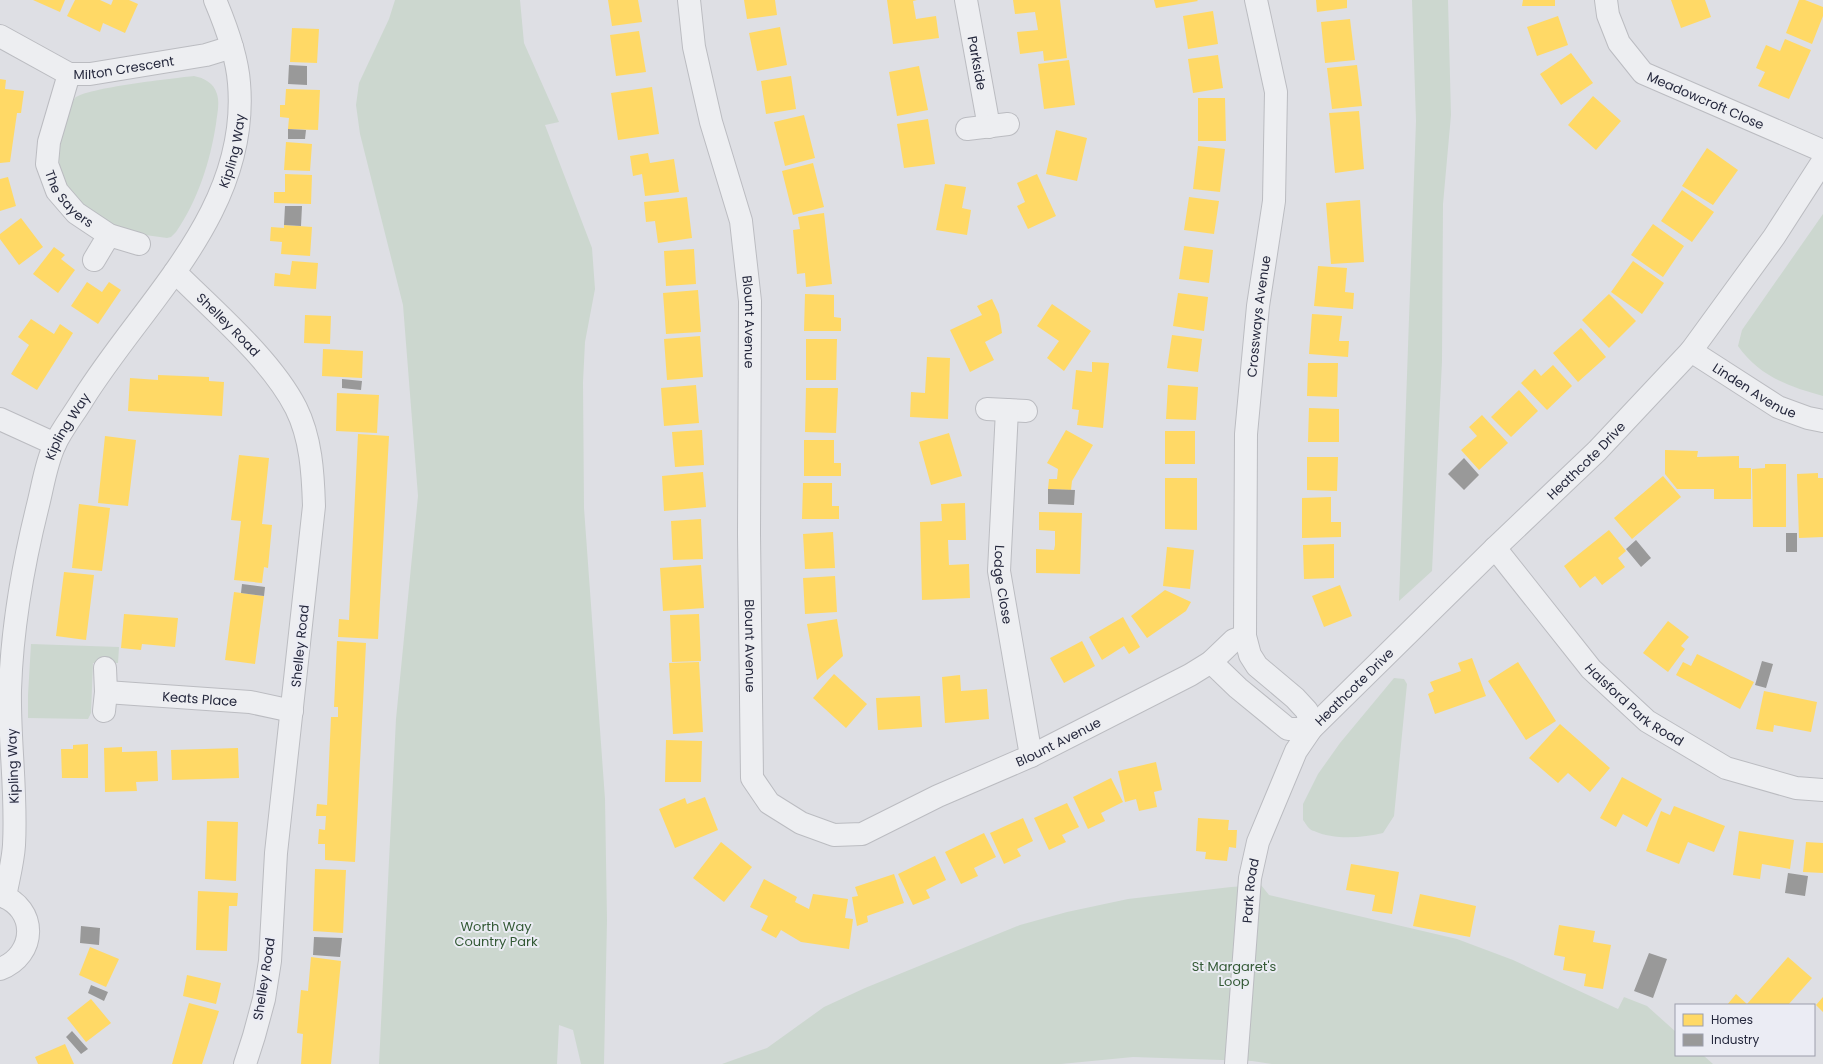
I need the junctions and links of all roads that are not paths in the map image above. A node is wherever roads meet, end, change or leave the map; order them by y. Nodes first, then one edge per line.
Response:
1 (215, 0) edge
2 (689, 0) edge
3 (966, 0) edge
4 (1256, 0) edge
5 (1606, 0) edge
6 (0, 36) edge
7 (232, 47) junction
8 (69, 74) junction
9 (967, 130) dead end
10 (1823, 151) edge
11 (1823, 161) edge
12 (109, 235) junction
13 (139, 244) dead end
14 (94, 260) dead end
15 (175, 272) junction
16 (1691, 351) junction
17 (1007, 410) dead end
18 (0, 419) edge
19 (1823, 421) edge
20 (55, 444) junction
21 (1495, 548) junction
22 (1245, 636) junction
23 (1211, 662) junction
24 (105, 668) dead end
25 (5, 691) edge
26 (292, 711) junction
27 (1311, 729) junction
28 (1031, 756) junction
29 (1823, 790) edge
30 (2, 896) edge
31 (0, 969) edge
32 (245, 1064) edge
33 (1236, 1064) edge

1 - 7 street, Kipling Way
2 - 28 street, Blount Avenue
3 - 9 street, Parkside
4 - 22 street, Crossways Avenue
5 - 10 street, Meadowcroft Close
6 - 8 street, Milton Crescent
7 - 8 street, Milton Crescent
7 - 15 street, Kipling Way
8 - 12 street, The Sayers
11 - 16 street, Heathcote Drive
12 - 13 street, The Sayers
12 - 14 street
15 - 20 street, Kipling Way
15 - 26 street, Shelley Road
16 - 19 street, Linden Avenue
16 - 21 street, Heathcote Drive
17 - 28 street, Lodge Close
18 - 20 street
20 - 25 street, Kipling Way
21 - 27 street, Heathcote Drive
21 - 29 street, Halsford Park Road
22 - 23 street, Blount Avenue
22 - 27 street
23 - 27 street
23 - 28 street, Blount Avenue
24 - 26 street, Keats Place
25 - 30 street, Kipling Way
26 - 32 street, Shelley Road
27 - 33 street, Park Road
30 - 31 street, Kipling Way

